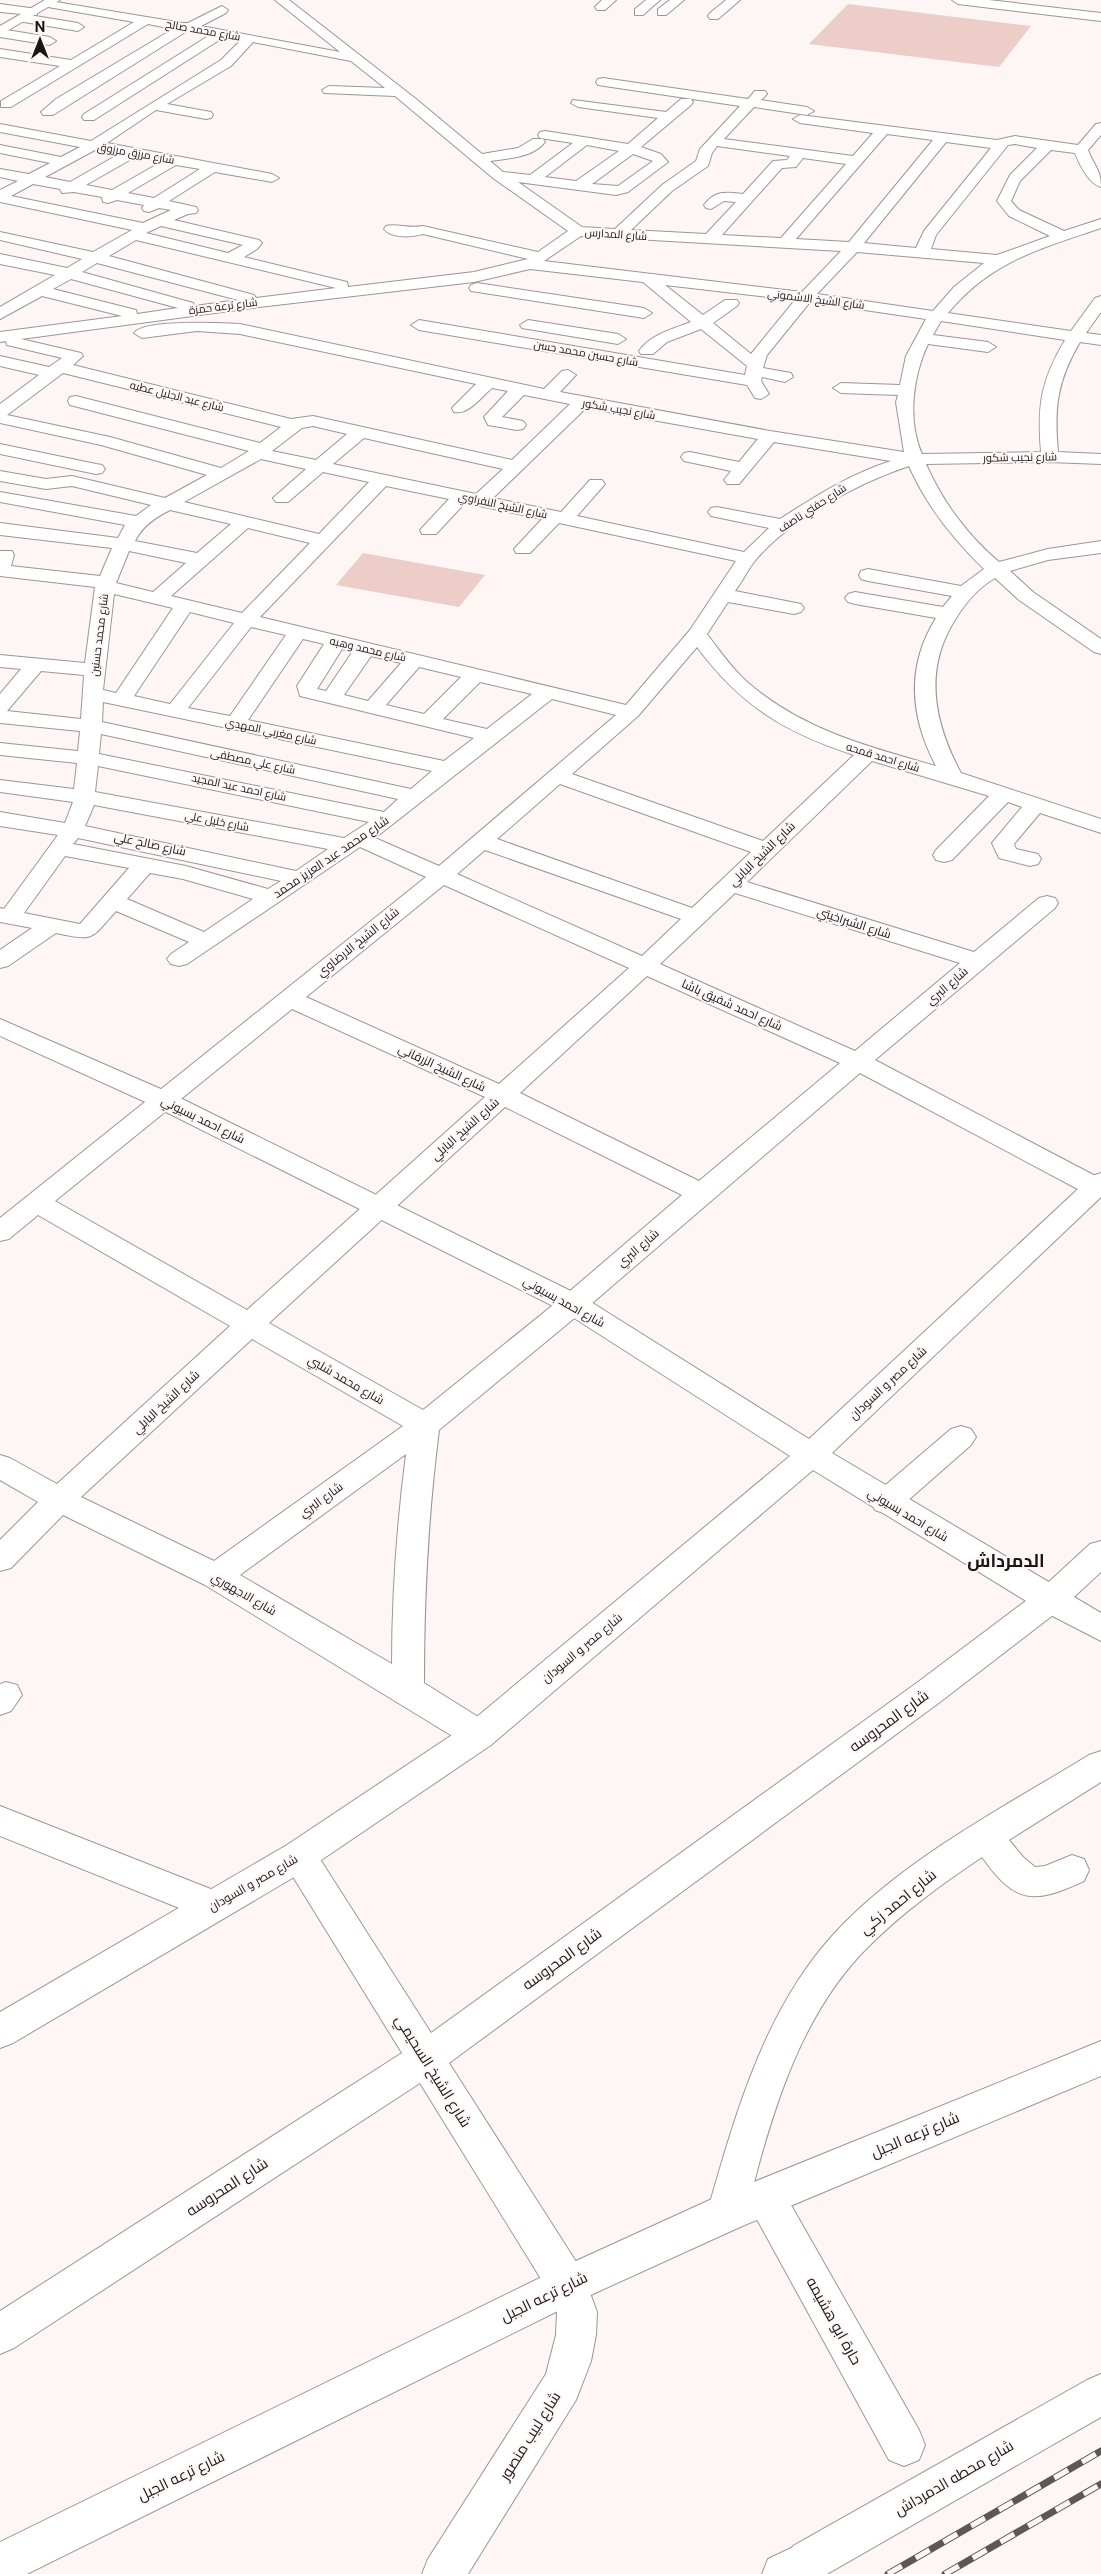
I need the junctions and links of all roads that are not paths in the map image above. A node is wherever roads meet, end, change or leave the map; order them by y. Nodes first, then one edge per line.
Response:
1 (281, 0) edge
2 (654, 0) edge
3 (678, 0) edge
4 (733, 0) edge
5 (958, 0) edge
6 (1010, 0) edge
7 (51, 2) edge
8 (748, 2) dead end
9 (0, 8) edge
10 (1101, 11) edge
11 (195, 12) dead end
12 (639, 12) dead end
13 (662, 12) dead end
14 (714, 16) dead end
15 (24, 17) junction
16 (1101, 17) edge
17 (0, 20) edge
18 (146, 20) junction
19 (188, 27) junction
20 (0, 32) edge
21 (222, 33) junction
22 (123, 34) junction
23 (250, 38) junction
24 (59, 42) dead end
25 (78, 46) dead end
26 (98, 49) junction
27 (0, 53) edge
28 (35, 59) junction
29 (357, 60) junction
30 (74, 64) junction
31 (18, 68) dead end
32 (379, 77) junction
33 (398, 92) junction
34 (762, 93) dead end
35 (20, 95) junction
36 (819, 99) dead end
37 (706, 101) junction
38 (686, 102) junction
39 (578, 103) dead end
40 (154, 106) junction
41 (747, 107) junction
42 (6, 112) edge
43 (586, 114) dead end
44 (206, 115) dead end
45 (804, 115) junction
46 (89, 117) dead end
47 (135, 119) junction
48 (664, 121) junction
49 (153, 122) dead end
50 (0, 124) edge
51 (59, 124) dead end
52 (575, 125) dead end
53 (1101, 127) edge
54 (0, 128) edge
55 (78, 128) dead end
56 (790, 129) dead end
57 (606, 130) dead end
58 (884, 130) junction
59 (626, 132) dead end
60 (114, 134) junction
61 (646, 136) junction
62 (131, 137) dead end
63 (943, 137) junction
64 (564, 138) junction
65 (587, 142) junction
66 (715, 142) junction
67 (94, 145) junction
68 (1001, 145) junction
69 (1048, 145) junction
70 (0, 149) edge
71 (630, 149) junction
72 (1081, 150) junction
73 (133, 152) junction
74 (687, 153) dead end
75 (799, 154) junction
76 (704, 155) junction
77 (478, 159) junction
78 (174, 160) junction
79 (856, 161) junction
80 (64, 162) junction
81 (778, 164) junction
82 (213, 167) junction
83 (0, 173) edge
84 (254, 175) junction
85 (498, 176) junction
86 (272, 178) dead end
87 (32, 179) junction
88 (533, 180) junction
89 (1101, 182) edge
90 (729, 185) dead end
91 (234, 186) dead end
92 (72, 187) junction
93 (578, 187) junction
94 (751, 194) junction
95 (115, 195) junction
96 (0, 196) edge
97 (53, 198) dead end
98 (157, 203) junction
99 (536, 203) junction
100 (566, 203) dead end
101 (711, 205) dead end
102 (94, 206) dead end
103 (159, 221) junction
104 (1101, 223) edge
105 (391, 229) dead end
106 (135, 230) junction
107 (578, 231) junction
108 (618, 234) junction
109 (0, 236) edge
110 (1062, 236) junction
111 (105, 237) dead end
112 (710, 239) junction
113 (785, 242) junction
114 (169, 243) junction
115 (853, 247) junction
116 (210, 253) junction
117 (922, 253) junction
118 (95, 257) junction
119 (230, 258) junction
120 (0, 259) edge
121 (535, 260) junction
122 (999, 260) junction
123 (21, 263) junction
124 (128, 265) junction
125 (7, 273) dead end
126 (68, 273) junction
127 (205, 273) dead end
128 (162, 274) junction
129 (647, 278) junction
130 (477, 288) dead end
131 (360, 289) junction
132 (39, 290) junction
133 (664, 294) junction
134 (806, 297) junction
135 (292, 298) junction
136 (259, 302) junction
137 (1101, 302) edge
138 (8, 303) edge
139 (731, 303) dead end
140 (33, 309) dead end
141 (198, 309) junction
142 (51, 313) dead end
143 (644, 313) junction
144 (0, 314) edge
145 (936, 315) junction
146 (510, 322) dead end
147 (96, 323) junction
148 (702, 324) junction
149 (143, 325) junction
150 (419, 325) dead end
151 (0, 326) edge
152 (1075, 336) junction
153 (922, 338) junction
154 (618, 339) junction
155 (13, 340) edge
156 (1101, 340) edge
157 (988, 347) dead end
158 (733, 348) junction
159 (715, 351) dead end
160 (647, 352) dead end
161 (601, 356) junction
162 (0, 361) edge
163 (57, 370) junction
164 (568, 375) dead end
165 (785, 376) dead end
166 (756, 378) junction
167 (109, 379) junction
168 (488, 382) junction
169 (10, 388) dead end
170 (841, 388) dead end
171 (520, 389) junction
172 (905, 390) junction
173 (28, 391) junction
174 (172, 395) junction
175 (547, 395) junction
176 (76, 401) junction
177 (582, 402) junction
178 (460, 408) dead end
179 (0, 412) edge
180 (240, 412) junction
181 (139, 417) junction
182 (0, 418) edge
183 (38, 425) junction
184 (293, 425) junction
185 (517, 425) dead end
186 (360, 432) junction
187 (204, 434) junction
188 (770, 436) junction
189 (104, 441) junction
190 (0, 449) edge
191 (261, 451) junction
192 (166, 457) junction
193 (1050, 457) junction
194 (690, 458) dead end
195 (1101, 458) edge
196 (913, 459) junction
197 (320, 466) junction
198 (515, 466) junction
199 (114, 473) dead end
200 (223, 474) junction
201 (0, 476) edge
202 (382, 479) junction
203 (596, 484) dead end
204 (166, 494) junction
205 (0, 497) edge
206 (282, 498) dead end
207 (471, 498) junction
208 (717, 512) dead end
209 (560, 517) junction
210 (138, 522) junction
211 (244, 522) junction
212 (783, 525) junction
213 (0, 529) edge
214 (429, 530) dead end
215 (323, 540) junction
216 (124, 544) junction
217 (1101, 547) edge
218 (523, 549) dead end
219 (748, 558) junction
220 (2, 560) edge
221 (201, 560) junction
222 (997, 570) junction
223 (868, 574) dead end
224 (107, 578) junction
225 (964, 592) junction
226 (724, 594) junction
227 (855, 598) dead end
228 (156, 599) junction
229 (184, 606) junction
230 (794, 608) dead end
231 (948, 614) junction
232 (246, 620) junction
233 (297, 632) junction
234 (697, 634) junction
235 (336, 642) junction
236 (1101, 648) edge
237 (365, 649) junction
238 (414, 660) junction
239 (0, 661) edge
240 (35, 665) junction
241 (94, 670) junction
242 (474, 675) junction
243 (548, 692) junction
244 (93, 694) junction
245 (331, 699) junction
246 (121, 700) junction
247 (0, 707) edge
248 (372, 709) junction
249 (175, 711) junction
250 (632, 712) junction
251 (0, 716) edge
252 (428, 722) junction
253 (236, 724) junction
254 (91, 726) junction
255 (491, 736) junction
256 (0, 749) edge
257 (867, 754) junction
258 (88, 758) junction
259 (448, 768) junction
260 (557, 776) junction
261 (953, 777) junction
262 (0, 786) edge
263 (1003, 794) junction
264 (414, 796) junction
265 (85, 797) junction
266 (1035, 804) junction
267 (0, 819) edge
268 (388, 819) junction
269 (1101, 826) edge
270 (73, 829) junction
271 (481, 841) junction
272 (354, 843) junction
273 (60, 848) junction
274 (767, 850) junction
275 (944, 855) dead end
276 (1030, 859) dead end
277 (145, 864) junction
278 (440, 876) junction
279 (299, 878) junction
280 (731, 884) junction
281 (271, 897) junction
282 (112, 901) junction
283 (1047, 903) dead end
284 (5, 916) edge
285 (696, 916) junction
286 (51, 926) junction
287 (206, 941) junction
288 (179, 959) dead end
289 (0, 961) edge
290 (976, 961) junction
291 (645, 966) junction
292 (289, 998) junction
293 (0, 1026) edge
294 (859, 1062) junction
295 (502, 1095) junction
296 (161, 1099) junction
297 (1098, 1185) edge
298 (701, 1194) junction
299 (36, 1202) junction
300 (380, 1206) junction
301 (0, 1232) edge
302 (573, 1304) junction
303 (249, 1325) junction
304 (425, 1425) junction
305 (961, 1437) dead end
306 (811, 1455) junction
307 (0, 1466) edge
308 (59, 1500) junction
309 (886, 1502) junction
310 (1101, 1553) edge
311 (0, 1559) edge
312 (216, 1576) junction
313 (1050, 1600) junction
314 (1101, 1628) edge
315 (408, 1690) junction
316 (479, 1735) junction
317 (1101, 1765) edge
318 (0, 1821) edge
319 (988, 1837) junction
320 (300, 1856) junction
321 (1072, 1870) dead end
322 (214, 1906) junction
323 (0, 2031) edge
324 (1101, 2058) edge
325 (425, 2059) junction
326 (765, 2197) junction
327 (726, 2213) junction
328 (568, 2285) junction
329 (0, 2334) edge
330 (1101, 2394) edge
331 (904, 2446) dead end
332 (0, 2565) edge
333 (795, 2568) edge
334 (443, 2574) edge

1 - 29 street, شارع المدارس
2 - 12 street
3 - 13 street
4 - 8 street
4 - 14 street
5 - 16 street
6 - 10 street
7 - 15 street
7 - 18 street, شارع محمد صالح
9 - 15 street
11 - 19 street
15 - 17 street
15 - 20 street
15 - 22 street
18 - 19 street, شارع محمد صالح
18 - 22 street
19 - 21 street, شارع محمد صالح
19 - 35 street
20 - 24 street
21 - 23 street, شارع محمد صالح
21 - 46 street
22 - 26 street
23 - 29 street, شارع محمد صالح
23 - 40 street
25 - 26 street
26 - 30 street
27 - 28 street
28 - 30 street
28 - 31 street
29 - 32 street, شارع المدارس
30 - 35 street
32 - 33 street, شارع المدارس
32 - 33 street
33 - 77 street, شارع المدارس
34 - 41 street
35 - 42 street
36 - 45 street
37 - 38 street
37 - 38 street
37 - 41 street
38 - 48 street
39 - 48 street
40 - 44 street
40 - 47 street
41 - 45 street
41 - 66 street
42 - 50 street
42 - 51 street
43 - 48 street
45 - 56 street
45 - 58 street
47 - 49 street
47 - 60 street
48 - 61 street
52 - 64 street
53 - 72 street
54 - 67 street, شارع مرزق مرزوق
55 - 60 street
57 - 65 street
58 - 63 street
58 - 79 street
59 - 61 street
60 - 62 street
60 - 67 street
61 - 71 street
63 - 68 street
63 - 115 street
64 - 65 street
64 - 77 street
65 - 71 street
65 - 88 street
66 - 75 street
66 - 76 street
67 - 73 street, شارع مرزق مرزوق
67 - 80 street
68 - 69 street
68 - 117 street
69 - 72 street
69 - 110 street
70 - 80 street
71 - 93 street
71 - 93 street
72 - 89 street
73 - 78 street, شارع مرزق مرزوق
73 - 92 street
74 - 76 street
75 - 79 street
75 - 81 street
76 - 81 street
76 - 108 street
77 - 85 street, شارع المدارس
78 - 82 street, شارع مرزق مرزوق
78 - 95 street
79 - 113 street
80 - 87 street
81 - 94 street
82 - 84 street, شارع مرزق مرزوق
82 - 98 street
83 - 87 street
84 - 86 street, شارع مرزق مرزوق
84 - 91 street
85 - 88 street
85 - 99 street, شارع المدارس
87 - 92 street
87 - 96 street
88 - 93 street
90 - 94 street
92 - 95 street
92 - 97 street
94 - 101 street
94 - 112 street
95 - 98 street
95 - 102 street
96 - 106 street
98 - 103 street
98 - 106 street
99 - 100 street
99 - 107 street, شارع المدارس
103 - 106 street
103 - 119 street
104 - 110 street
105 - 121 street
106 - 111 street
106 - 114 street
106 - 118 street
107 - 108 street, شارع المدارس
107 - 121 street
108 - 112 street, شارع المدارس
109 - 118 street
110 - 122 street
112 - 113 street, شارع المدارس
113 - 115 street, شارع المدارس
114 - 116 street
114 - 124 street
115 - 117 street, شارع المدارس
115 - 134 street
116 - 119 street
116 - 128 street
117 - 122 street, شارع المدارس
118 - 124 street
118 - 126 street
119 - 131 street
120 - 123 street
121 - 129 street, شارع الشيخ الاشموني
121 - 131 street, شارع ترعة حمزة
122 - 145 street
123 - 125 street
123 - 126 street
124 - 128 street
126 - 132 street
126 - 141 street
127 - 135 street
128 - 136 street
129 - 133 street
129 - 134 street, شارع الشيخ الاشموني
130 - 143 street
131 - 135 street, شارع ترعة حمزة
132 - 138 street
132 - 149 street
133 - 143 street
133 - 148 street
134 - 145 street, شارع الشيخ الاشموني
134 - 166 street
135 - 136 street, شارع ترعة حمزة
136 - 141 street, شارع ترعة حمزة
137 - 152 street
138 - 140 street
138 - 144 street
139 - 148 street
141 - 149 street, شارع ترعة حمزة
142 - 147 street
143 - 154 street
145 - 152 street, شارع الشيخ الاشموني
145 - 153 street
146 - 154 street
147 - 149 street, شارع ترعة حمزة
147 - 155 street, شارع ترعة حمزة
148 - 158 street
148 - 160 street
149 - 168 street, شارع نجيب شكور
150 - 161 street, شارع حسين محمد حسن
151 - 155 street
152 - 156 street, شارع الشيخ الاشموني
152 - 193 street
153 - 157 street
153 - 172 street
154 - 161 street
155 - 163 street
158 - 159 street
158 - 166 street
161 - 166 street, شارع حسين محمد حسن
162 - 163 street, شارع عبد الجليل عطيه
163 - 167 street, شارع عبد الجليل عطيه
163 - 173 street
164 - 175 street
165 - 166 street, شارع حسين محمد حسن
167 - 174 street, شارع عبد الجليل عطيه
167 - 176 street
168 - 171 street, شارع نجيب شكور
168 - 178 street
169 - 173 street
170 - 172 street
171 - 175 street, شارع نجيب شكور
171 - 185 street
172 - 196 street
173 - 179 street
174 - 180 street, شارع عبد الجليل عطيه
174 - 181 street
175 - 177 street, شارع نجيب شكور
176 - 181 street, شارع الشيخ النفراوي
176 - 183 street
177 - 188 street, شارع نجيب شكور
177 - 198 street
180 - 184 street, شارع عبد الجليل عطيه
180 - 187 street
181 - 187 street, شارع الشيخ النفراوي
181 - 189 street
182 - 183 street
183 - 189 street
184 - 186 street, شارع عبد الجليل عطيه
184 - 191 street, شارع محمد حسنين
186 - 197 street
186 - 198 street, شارع عبد الجليل عطيه
187 - 191 street, شارع الشيخ النفراوي
187 - 192 street
188 - 194 street
188 - 196 street, شارع نجيب شكور
189 - 192 street
190 - 199 street
191 - 197 street, شارع الشيخ النفراوي
191 - 200 street, شارع محمد حسنين
192 - 200 street
193 - 195 street, شارع نجيب شكور
193 - 196 street, شارع نجيب شكور
196 - 212 street, شارع حفني ناصف
196 - 222 street
197 - 202 street, شارع الشيخ النفراوي
197 - 206 street
198 - 207 street
200 - 204 street, شارع محمد حسنين
201 - 204 street
202 - 207 street, شارع الشيخ النفراوي
202 - 215 street
203 - 209 street
204 - 210 street, شارع محمد حسنين
204 - 211 street
205 - 210 street
207 - 209 street, شارع الشيخ النفراوي
207 - 214 street
208 - 212 street
209 - 218 street
209 - 219 street, شارع الشيخ النفراوي
210 - 216 street, شارع محمد حسنين
211 - 215 street
211 - 221 street
212 - 219 street, شارع حفني ناصف
213 - 216 street
215 - 232 street
216 - 221 street
216 - 224 street, شارع محمد حسنين
217 - 222 street
219 - 226 street, شارع حفني ناصف
220 - 224 street, شارع محمد وهبه
221 - 228 street
222 - 225 street
222 - 236 street
223 - 225 street
224 - 228 street, شارع محمد وهبه
224 - 241 street, شارع محمد حسنين
225 - 231 street
226 - 230 street
226 - 234 street, شارع حفني ناصف
227 - 231 street
228 - 229 street, شارع محمد وهبه
229 - 232 street, شارع محمد وهبه
229 - 246 street
231 - 261 street
232 - 233 street, شارع محمد وهبه
232 - 249 street
233 - 235 street, شارع محمد وهبه
233 - 253 street
234 - 250 street, شارع الشيخ الارضاوي
234 - 257 street, شارع احمد قمحه
235 - 237 street, شارع محمد وهبه
235 - 245 street
237 - 238 street, شارع محمد وهبه
237 - 245 street
238 - 242 street, شارع محمد وهبه
238 - 248 street
239 - 240 street
240 - 241 street
240 - 247 street
241 - 244 street, شارع محمد حسنين
242 - 243 street, شارع محمد وهبه
242 - 252 street
243 - 250 street, شارع محمد وهبه
243 - 255 street, شارع محمد عبد العزيز محمد
244 - 246 street, شارع مغربي المهدي
244 - 254 street, شارع محمد حسنين
245 - 248 street
246 - 249 street, شارع مغربي المهدي
248 - 252 street
249 - 253 street, شارع مغربي المهدي
250 - 260 street, شارع الشيخ الارضاوي
251 - 254 street, شارع علي مصطفى
252 - 255 street
253 - 259 street, شارع مغربي المهدي
254 - 258 street, شارع محمد حسنين
254 - 264 street, شارع علي مصطفى
255 - 259 street, شارع محمد عبد العزيز محمد
256 - 258 street, شارع احمد عبد المجيد
257 - 261 street, شارع احمد قمحه
257 - 274 street, شارع الشيخ البابلي
258 - 265 street, شارع محمد حسنين
258 - 268 street, شارع احمد عبد المجيد
259 - 264 street, شارع محمد عبد العزيز محمد
260 - 271 street, شارع الشيخ الارضاوي
260 - 274 street
261 - 263 street, شارع احمد قمحه
262 - 265 street, شارع خليل علي
263 - 266 street, شارع احمد قمحه
263 - 275 street
264 - 268 street, شارع محمد عبد العزيز محمد
265 - 270 street, شارع محمد حسنين
265 - 272 street, شارع خليل علي
266 - 269 street, شارع احمد قمحه
266 - 276 street
267 - 270 street, شارع صالح علي
268 - 272 street, شارع محمد عبد العزيز محمد
270 - 273 street, شارع محمد حسنين
270 - 279 street, شارع صالح علي
271 - 278 street, شارع الشيخ الارضاوي
271 - 285 street
272 - 278 street, شارع احمد شفيق باشا
272 - 279 street, شارع محمد عبد العزيز محمد
273 - 277 street
273 - 284 street, شارع محمد حسنين
274 - 280 street, شارع الشيخ البابلي
277 - 281 street
277 - 282 street
278 - 291 street, شارع احمد شفيق باشا
278 - 292 street, شارع الشيخ الارضاوي
279 - 281 street, شارع محمد عبد العزيز محمد
280 - 285 street, شارع الشيخ البابلي
280 - 290 street, شارع الشبراخيتي
281 - 287 street, شارع محمد عبد العزيز محمد
282 - 286 street
282 - 287 street
283 - 290 street, شارع البري
284 - 286 street
285 - 291 street, شارع الشيخ البابلي
286 - 289 street
287 - 288 street, شارع محمد عبد العزيز محمد
290 - 294 street, شارع البري
291 - 294 street, شارع احمد شفيق باشا
291 - 295 street, شارع الشيخ البابلي
292 - 295 street, شارع الشيخ الزرقاني
292 - 296 street, شارع الشيخ الارضاوي
293 - 296 street, شارع احمد بسيوني
294 - 297 street, شارع احمد شفيق باشا
294 - 298 street, شارع البري
295 - 298 street, شارع الشيخ الزرقاني
295 - 300 street, شارع الشيخ البابلي
296 - 299 street, شارع الشيخ الارضاوي
296 - 300 street, شارع احمد بسيوني
297 - 306 street, شارع مصر و السودان
298 - 302 street, شارع البري
299 - 301 street, شارع الشيخ الارضاوي
299 - 303 street, شارع محمد شلبي
300 - 302 street, شارع احمد بسيوني
300 - 303 street, شارع الشيخ البابلي
302 - 304 street, شارع البري
302 - 306 street, شارع احمد بسيوني
303 - 304 street, شارع محمد شلبي
303 - 308 street, شارع الشيخ البابلي
304 - 312 street, شارع البري
304 - 315 street
305 - 309 street
306 - 309 street, شارع احمد بسيوني
306 - 316 street, شارع مصر و السودان
307 - 308 street, شارع الاجهوري
308 - 311 street, شارع الشيخ البابلي
308 - 312 street, شارع الاجهوري
309 - 313 street, شارع احمد بسيوني
310 - 313 street, شارع المحروسه
312 - 315 street, شارع الاجهوري
313 - 314 street, شارع احمد بسيوني
313 - 325 street, شارع المحروسه
315 - 316 street, شارع الاجهوري
316 - 320 street, شارع مصر و السودان
317 - 319 street, شارع احمد زكي
318 - 322 street
319 - 321 street
319 - 327 street, شارع احمد زكي
320 - 322 street, شارع مصر و السودان
320 - 325 street, شارع الشيخ السحيمي
322 - 323 street, شارع مصر و السودان
324 - 326 street, شارع ترعه الجبل
325 - 328 street, شارع الشيخ السحيمي
325 - 329 street, شارع المحروسه
326 - 327 street, شارع ترعه الجبل
326 - 331 street, حارة ابو هشيمه
327 - 328 street, شارع ترعه الجبل
328 - 332 street, شارع ترعه الجبل
328 - 334 street, شارع لبيب منصور
330 - 333 street, شارع محطه الدمرداش

